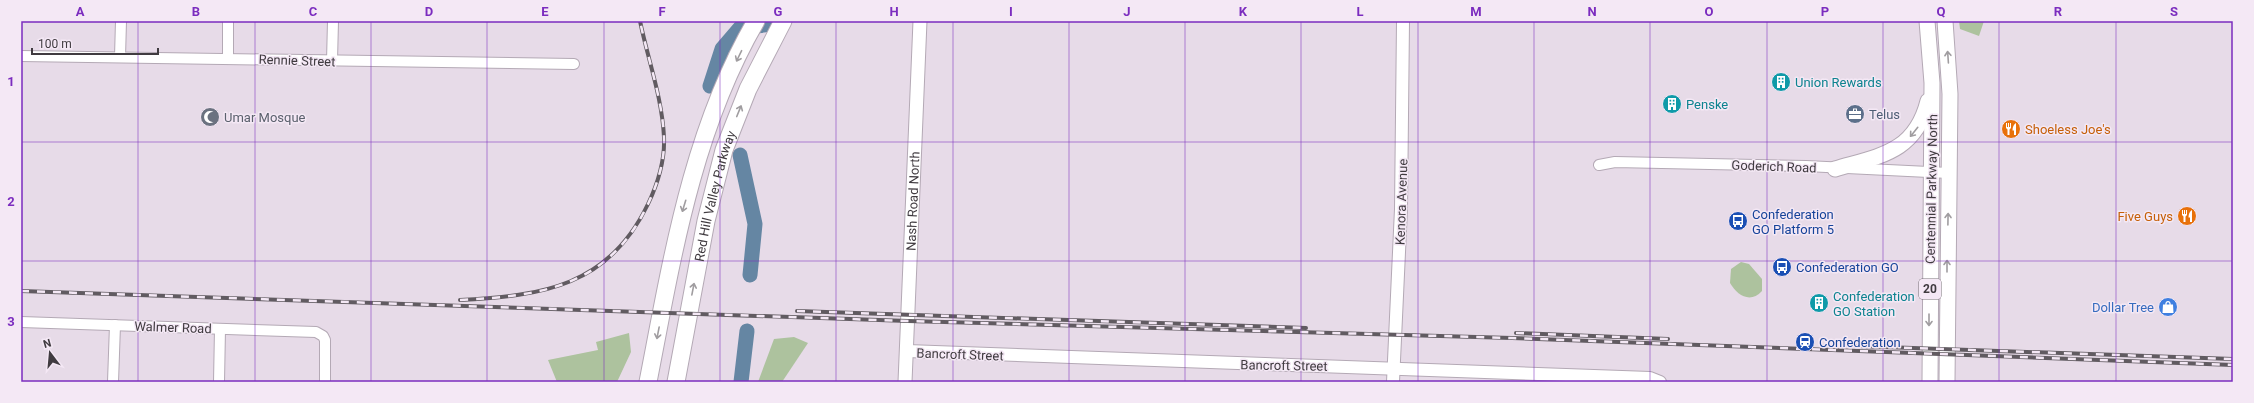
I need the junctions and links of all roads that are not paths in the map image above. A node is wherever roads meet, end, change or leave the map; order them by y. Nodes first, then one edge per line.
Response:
1 (121, 21) edge
2 (228, 21) edge
3 (333, 21) edge
4 (756, 21) edge
5 (783, 21) edge
6 (920, 21) edge
7 (1404, 21) edge
8 (1927, 21) edge
9 (1945, 21) edge
10 (21, 56) edge
11 (120, 57) junction
12 (228, 58) junction
13 (332, 62) junction
14 (574, 64) dead end
15 (1932, 83) junction
16 (1599, 165) dead end
17 (1835, 169) junction
18 (1949, 173) junction
19 (1932, 174) junction
20 (21, 322) edge
21 (114, 325) junction
22 (220, 329) junction
23 (907, 352) junction
24 (1393, 367) junction
25 (113, 382) edge
26 (219, 382) edge
27 (325, 382) edge
28 (648, 382) edge
29 (676, 382) edge
30 (905, 382) edge
31 (1393, 382) edge
32 (1660, 382) edge
33 (1930, 382) edge
34 (1947, 382) edge

1 - 11 street
2 - 12 street
3 - 13 street
4 -> 28 highway, Red Hill Valley Parkway
29 -> 5 highway, Red Hill Valley Parkway
6 - 23 main road, Nash Road North
7 - 24 street, Kenora Avenue
8 - 15 main road, Centennial Parkway North
18 -> 9 main road, Centennial Parkway North / 20
10 - 11 street, Rennie Street
11 - 12 street, Rennie Street
12 - 13 street, Rennie Street
13 - 14 street, Rennie Street
15 -> 17 main road
15 - 19 main road, Centennial Parkway North
16 - 17 street, Goderich Road
17 - 19 street, Goderich Road
18 - 19 street, Goderich Road
34 -> 18 main road, Centennial Parkway North / 20
19 -> 33 main road, Centennial Parkway North / 20
20 - 21 street, Walmer Road
21 - 22 street, Walmer Road
21 - 25 street
22 - 26 street
22 - 27 street, Walmer Road
23 - 24 street, Bancroft Street
23 - 30 main road, Nash Road North
24 - 31 street, Kenora Avenue
24 - 32 street, Bancroft Street

